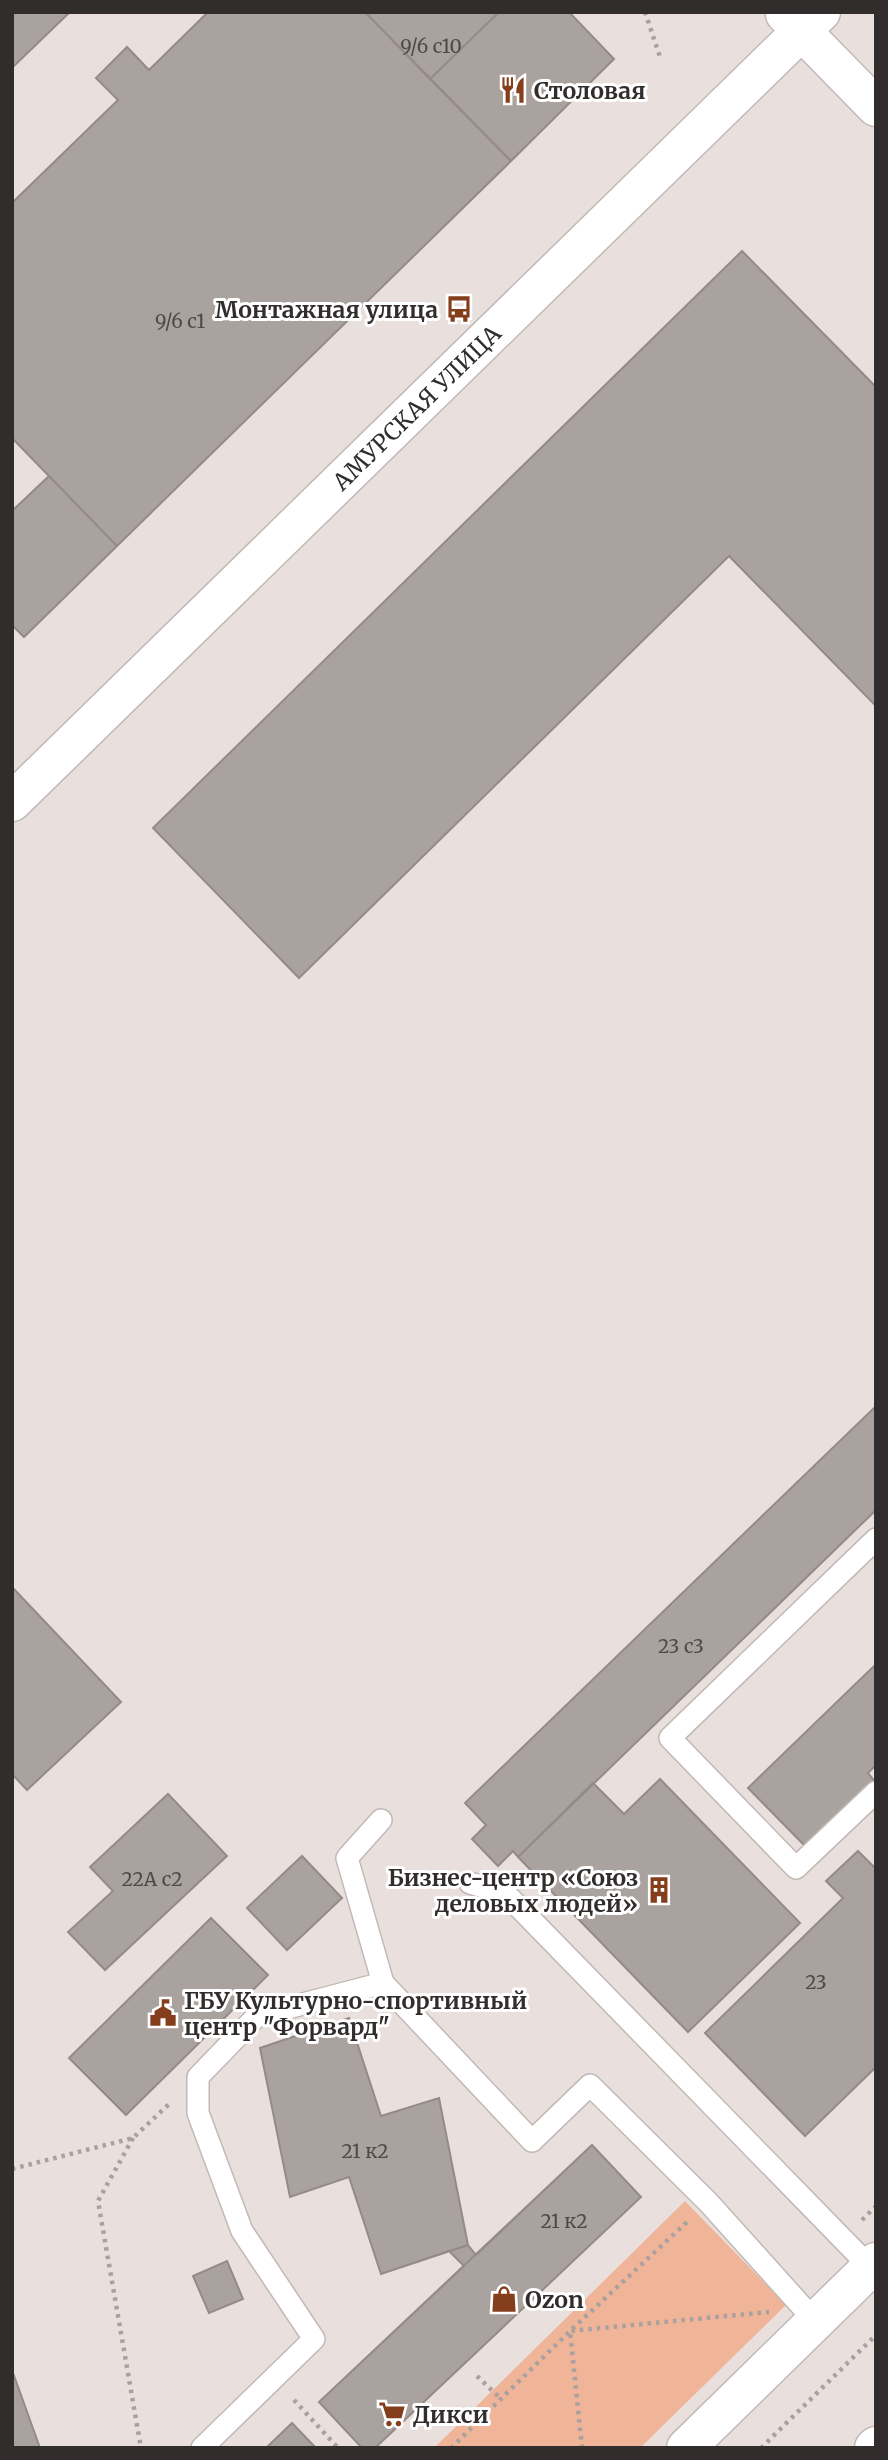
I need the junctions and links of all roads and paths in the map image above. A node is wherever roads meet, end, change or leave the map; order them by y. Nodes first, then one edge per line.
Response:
1 (645, 12) edge
2 (802, 19) edge
3 (660, 57) dead end
4 (876, 107) edge
5 (12, 802) edge
6 (876, 1539) edge
7 (876, 1792) edge
8 (381, 1819) dead end
9 (470, 1883) dead end
10 (383, 1983) junction
11 (198, 2077) junction
12 (133, 2138) junction
13 (12, 2169) edge
14 (708, 2202) junction
15 (873, 2264) edge
16 (769, 2312) dead end
17 (815, 2321) junction
18 (570, 2331) junction
19 (876, 2335) edge
20 (477, 2376) dead end
21 (274, 2379) junction
22 (501, 2399) junction
23 (141, 2448) edge
24 (202, 2448) edge
25 (338, 2448) edge
26 (451, 2448) edge
27 (582, 2448) edge
28 (687, 2448) edge
29 (761, 2448) edge

1 - 3 path
2 - 4 street
2 - 5 street, АМУРСКАЯ УЛИЦА
6 - 7 lane
8 - 10 lane
9 - 15 lane
10 - 11 lane
10 - 14 lane
11 - 12 path
11 - 21 lane
12 - 13 path
12 - 23 path
14 - 17 lane
14 - 18 path
15 - 17 street
16 - 18 path
17 - 28 street
18 - 22 path
18 - 27 path
19 - 29 path
20 - 22 path
21 - 24 lane
21 - 25 path
22 - 26 path

